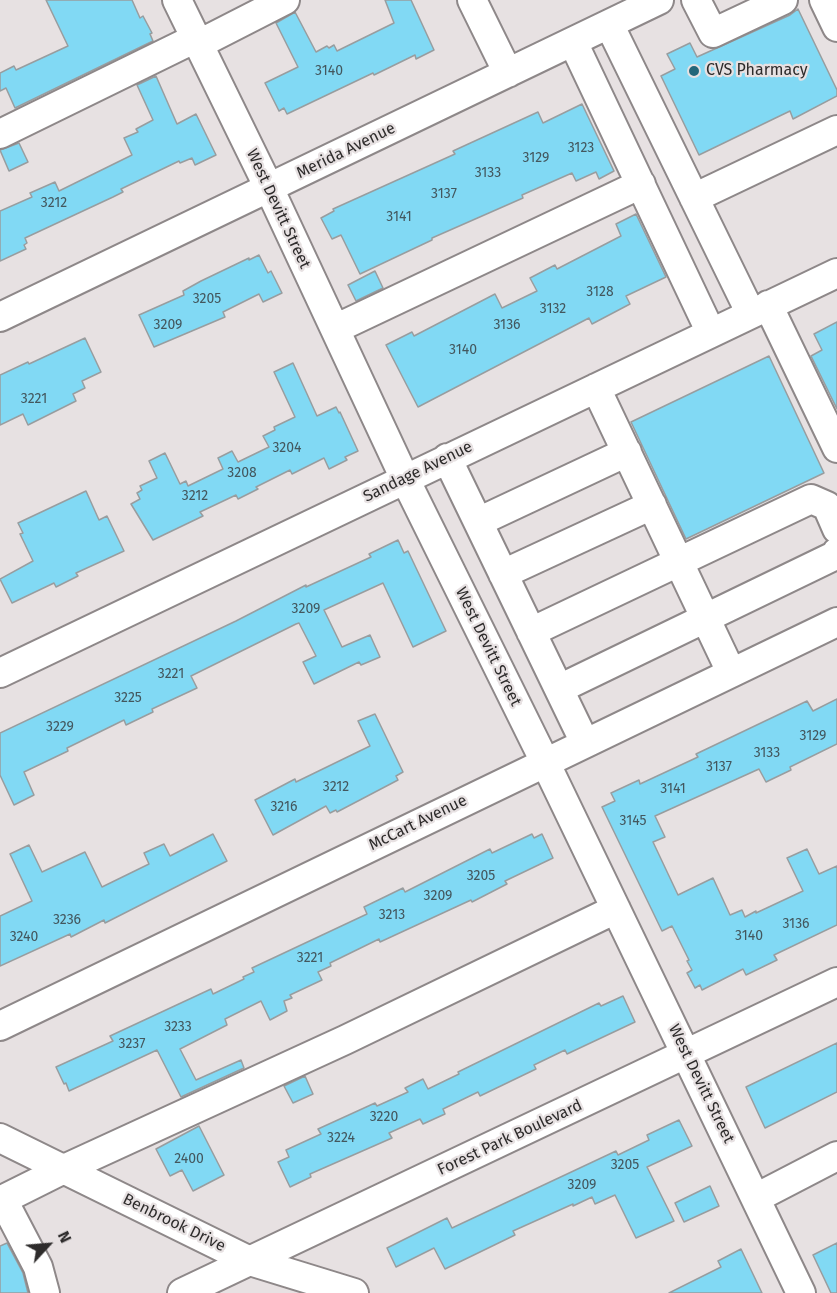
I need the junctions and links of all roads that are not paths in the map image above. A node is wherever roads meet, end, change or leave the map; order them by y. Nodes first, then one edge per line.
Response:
1 (177, 0) edge
2 (285, 0) edge
3 (472, 0) edge
4 (659, 0) edge
5 (696, 0) edge
6 (783, 0) edge
7 (824, 0) edge
8 (609, 24) junction
9 (837, 27) edge
10 (197, 41) junction
11 (573, 42) junction
12 (508, 73) junction
13 (837, 130) edge
14 (0, 134) edge
15 (641, 184) junction
16 (268, 188) junction
17 (694, 198) junction
18 (837, 273) edge
19 (760, 310) junction
20 (0, 317) edge
21 (335, 329) junction
22 (711, 333) junction
23 (596, 388) junction
24 (837, 448) edge
25 (627, 452) junction
26 (447, 458) junction
27 (405, 479) junction
28 (652, 505) junction
29 (478, 522) junction
30 (837, 529) edge
31 (837, 552) edge
32 (680, 563) junction
33 (503, 574) junction
34 (705, 617) junction
35 (837, 622) edge
36 (531, 632) junction
37 (731, 672) junction
38 (0, 673) edge
39 (559, 689) junction
40 (585, 743) junction
41 (545, 762) junction
42 (616, 909) junction
43 (837, 982) edge
44 (0, 1026) edge
45 (686, 1054) junction
46 (0, 1138) edge
47 (837, 1156) edge
48 (64, 1169) junction
49 (756, 1198) junction
50 (1, 1200) edge
51 (250, 1261) junction
52 (45, 1293) edge
53 (182, 1293) edge
54 (354, 1293) edge
55 (801, 1293) edge

1 - 10 street, West Devitt Street
2 - 10 street
3 - 12 street
4 - 8 street, Merida Avenue
5 - 6 street
7 - 9 street
8 - 11 street, Merida Avenue
8 - 17 street
10 - 14 street
10 - 16 street, West Devitt Street
11 - 12 street, Merida Avenue
11 - 15 street
12 - 16 street, Merida Avenue
13 - 17 street
15 - 21 street
15 - 22 street
16 - 20 street, Merida Avenue
16 - 21 street, West Devitt Street
17 - 19 street
18 - 19 street, Sandage Avenue
19 - 22 street, Sandage Avenue
19 - 24 street
21 - 27 street, West Devitt Street
22 - 23 street, Sandage Avenue
23 - 25 street
23 - 26 street, Sandage Avenue
25 - 28 street
25 - 29 street
26 - 27 street, Sandage Avenue
26 - 29 street
27 - 38 street, Sandage Avenue
27 - 41 street, West Devitt Street
28 - 32 street
28 - 33 street
29 - 33 street
30 - 32 street
31 - 34 street
32 - 34 street
32 - 36 street
33 - 36 street
34 - 37 street
34 - 39 street
35 - 37 street, McCart Avenue
36 - 39 street
37 - 40 street, McCart Avenue
39 - 40 street
40 - 41 street, McCart Avenue
41 - 42 street, West Devitt Street
41 - 44 street, McCart Avenue
42 - 45 street, West Devitt Street
42 - 48 street
43 - 45 street, Forest Park Boulevard
45 - 49 street, West Devitt Street
45 - 51 street, Forest Park Boulevard
46 - 48 street, Benbrook Drive
47 - 49 street
48 - 50 street
48 - 51 street, Benbrook Drive
49 - 55 street, West Devitt Street
50 - 52 street
51 - 53 street, Forest Park Boulevard
51 - 54 street, Benbrook Drive

